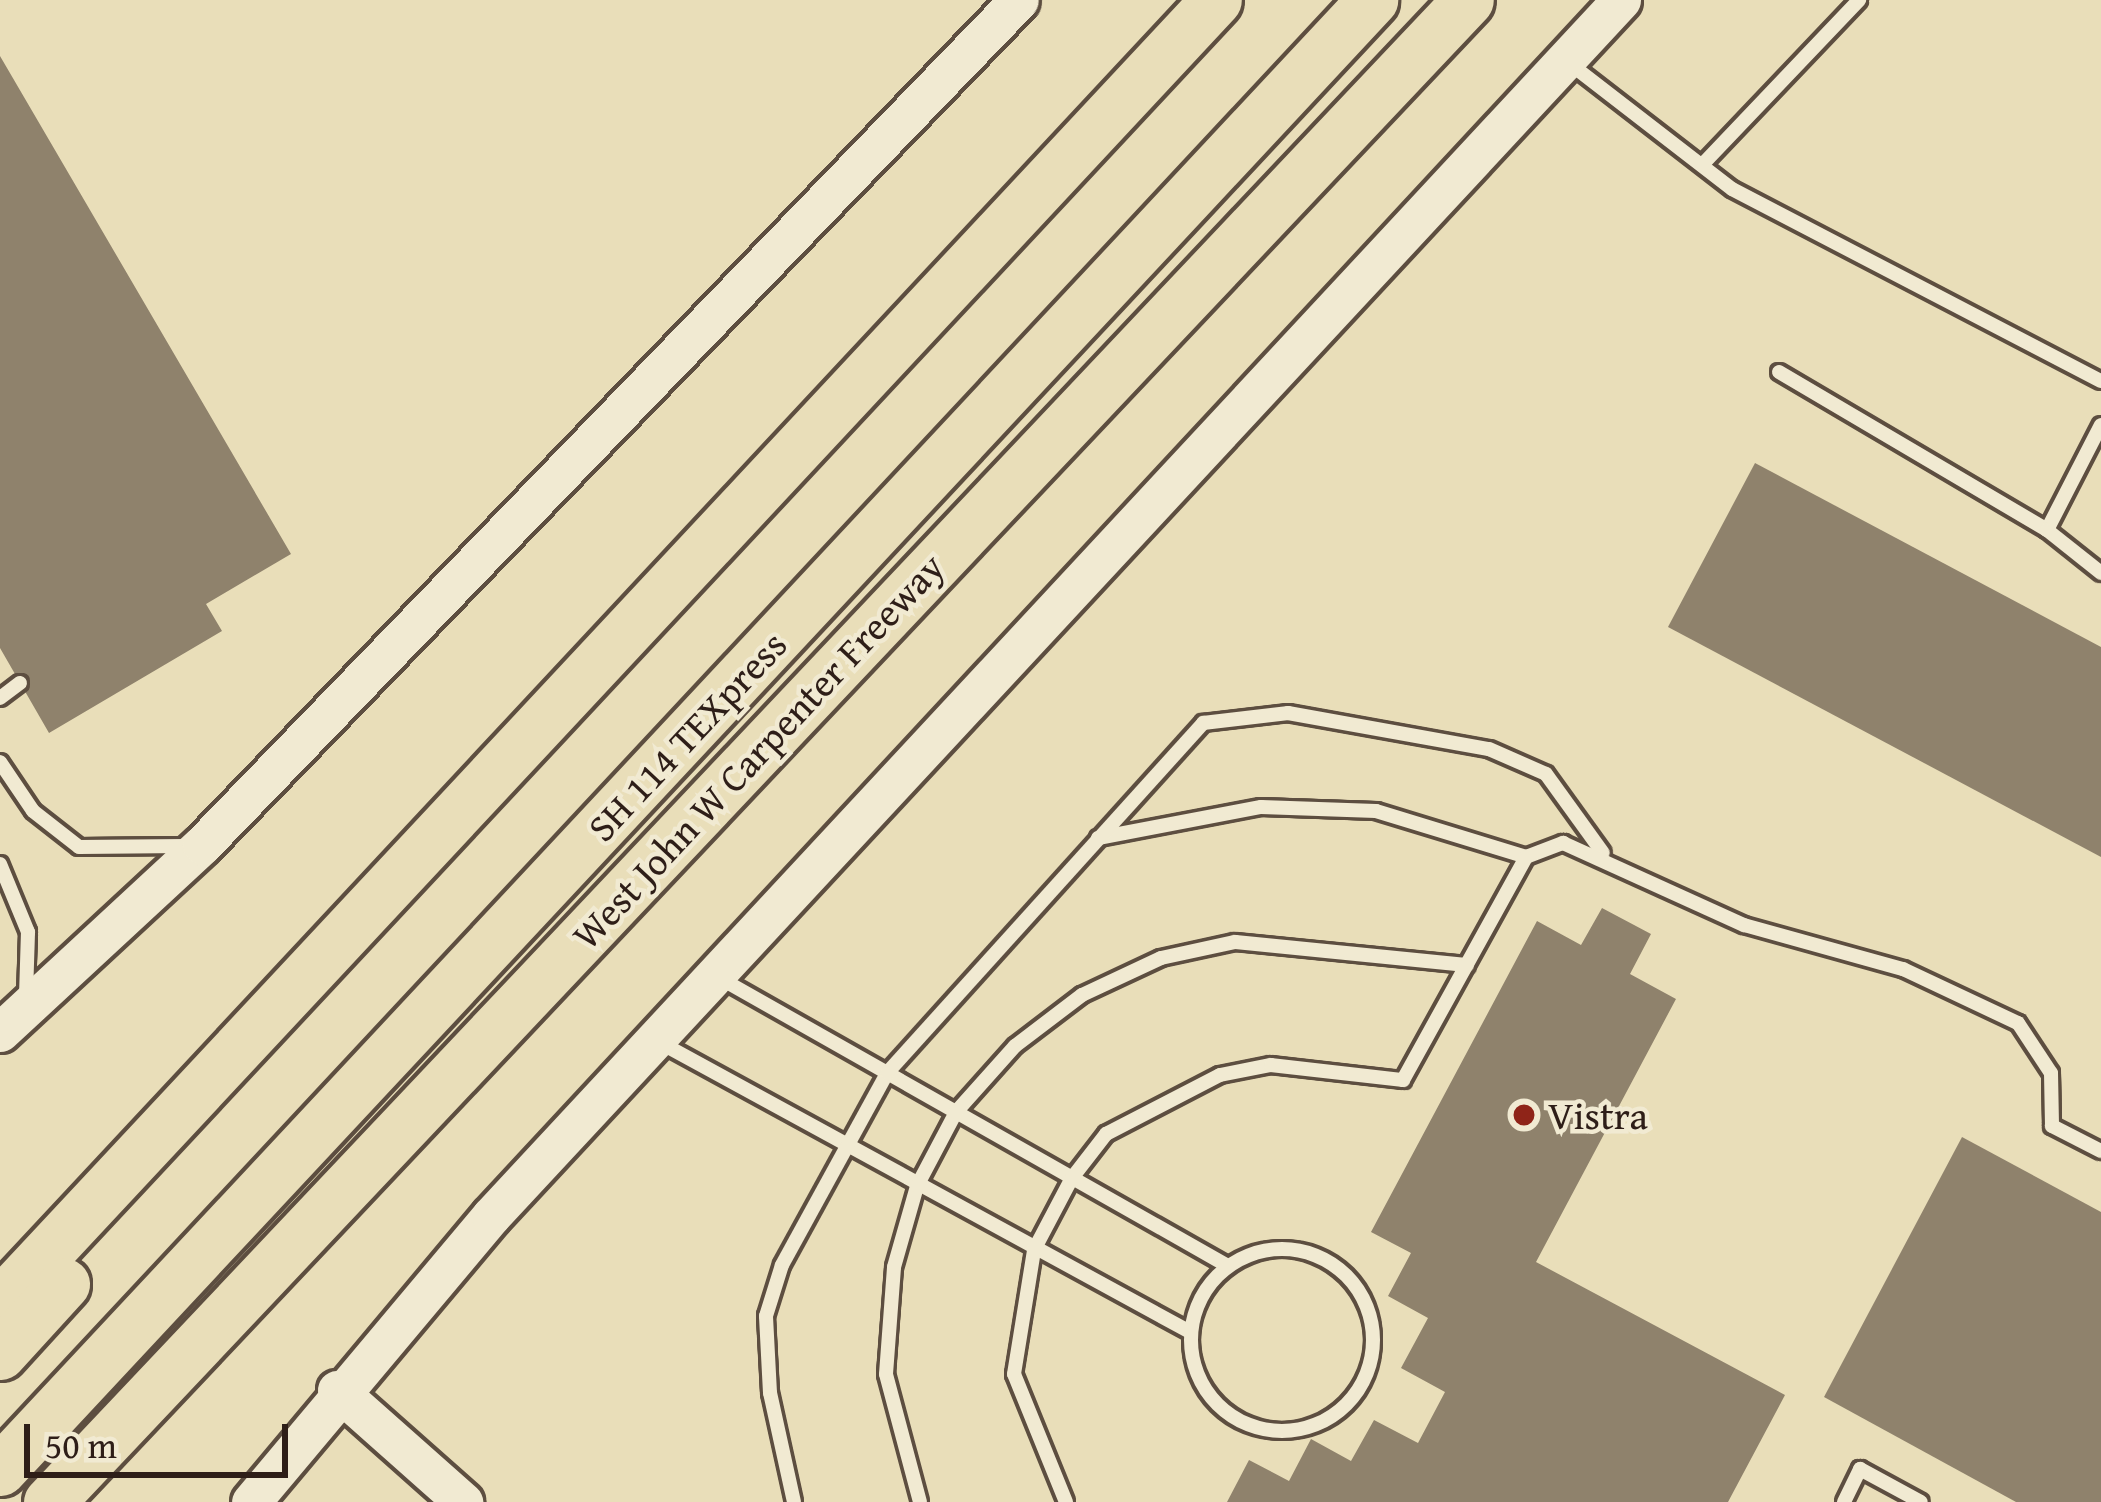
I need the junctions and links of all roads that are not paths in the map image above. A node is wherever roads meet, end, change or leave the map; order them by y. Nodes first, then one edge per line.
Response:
1 (1019, 0) edge
2 (1216, 0) edge
3 (1372, 0) edge
4 (1411, 0) edge
5 (1468, 0) edge
6 (1621, 0) edge
7 (1858, 0) edge
8 (1564, 60) junction
9 (1702, 165) junction
10 (1051, 352) junction
11 (1779, 372) dead end
12 (2101, 381) edge
13 (2101, 425) edge
14 (2047, 530) junction
15 (2101, 573) edge
16 (20, 683) dead end
17 (0, 698) edge
18 (0, 762) edge
19 (1096, 838) junction
20 (202, 845) junction
21 (1603, 853) junction
22 (1526, 857) junction
23 (0, 864) edge
24 (1467, 964) junction
25 (714, 975) junction
26 (13, 1023) edge
27 (655, 1039) junction
28 (887, 1073) junction
29 (956, 1112) junction
30 (843, 1148) junction
31 (2101, 1151) edge
32 (131, 1166) junction
33 (1072, 1178) junction
34 (917, 1186) junction
35 (1034, 1250) junction
36 (1228, 1266) junction
37 (0, 1303) edge
38 (1190, 1332) junction
39 (0, 1354) edge
40 (337, 1390) junction
41 (0, 1470) edge
42 (49, 1502) edge
43 (251, 1502) edge
44 (463, 1502) edge
45 (794, 1502) edge
46 (920, 1502) edge
47 (1066, 1502) edge
48 (1844, 1502) edge
49 (1921, 1502) edge

1 - 20 main road
2 - 32 highway
3 - 10 highway, SH 114 TEXpress
4 - 10 highway
5 - 42 highway, West John W Carpenter Freeway
6 - 8 main road
7 - 9 lane
8 - 9 lane
8 - 25 main road
9 - 12 lane
10 - 41 highway, SH 114 TEXpress
11 - 14 lane
13 - 14 lane
14 - 15 lane
16 - 17 lane
18 - 20 lane
19 - 21 lane
19 - 22 lane
19 - 28 lane
20 - 26 main road
21 - 22 lane
21 - 31 lane
22 - 24 lane
23 - 26 lane
24 - 29 lane
24 - 33 lane
25 - 27 main road
25 - 28 lane
27 - 30 lane
27 - 40 main road
28 - 29 lane
28 - 30 lane
29 - 33 lane
29 - 34 lane
30 - 34 lane
30 - 45 lane
32 - 37 highway
32 - 39 highway
33 - 35 lane
33 - 36 lane
34 - 35 lane
34 - 46 lane
35 - 38 lane
35 - 47 lane
36 - 38 lane
36 - 38 lane
40 - 43 main road
40 - 44 main road
48 - 49 lane

